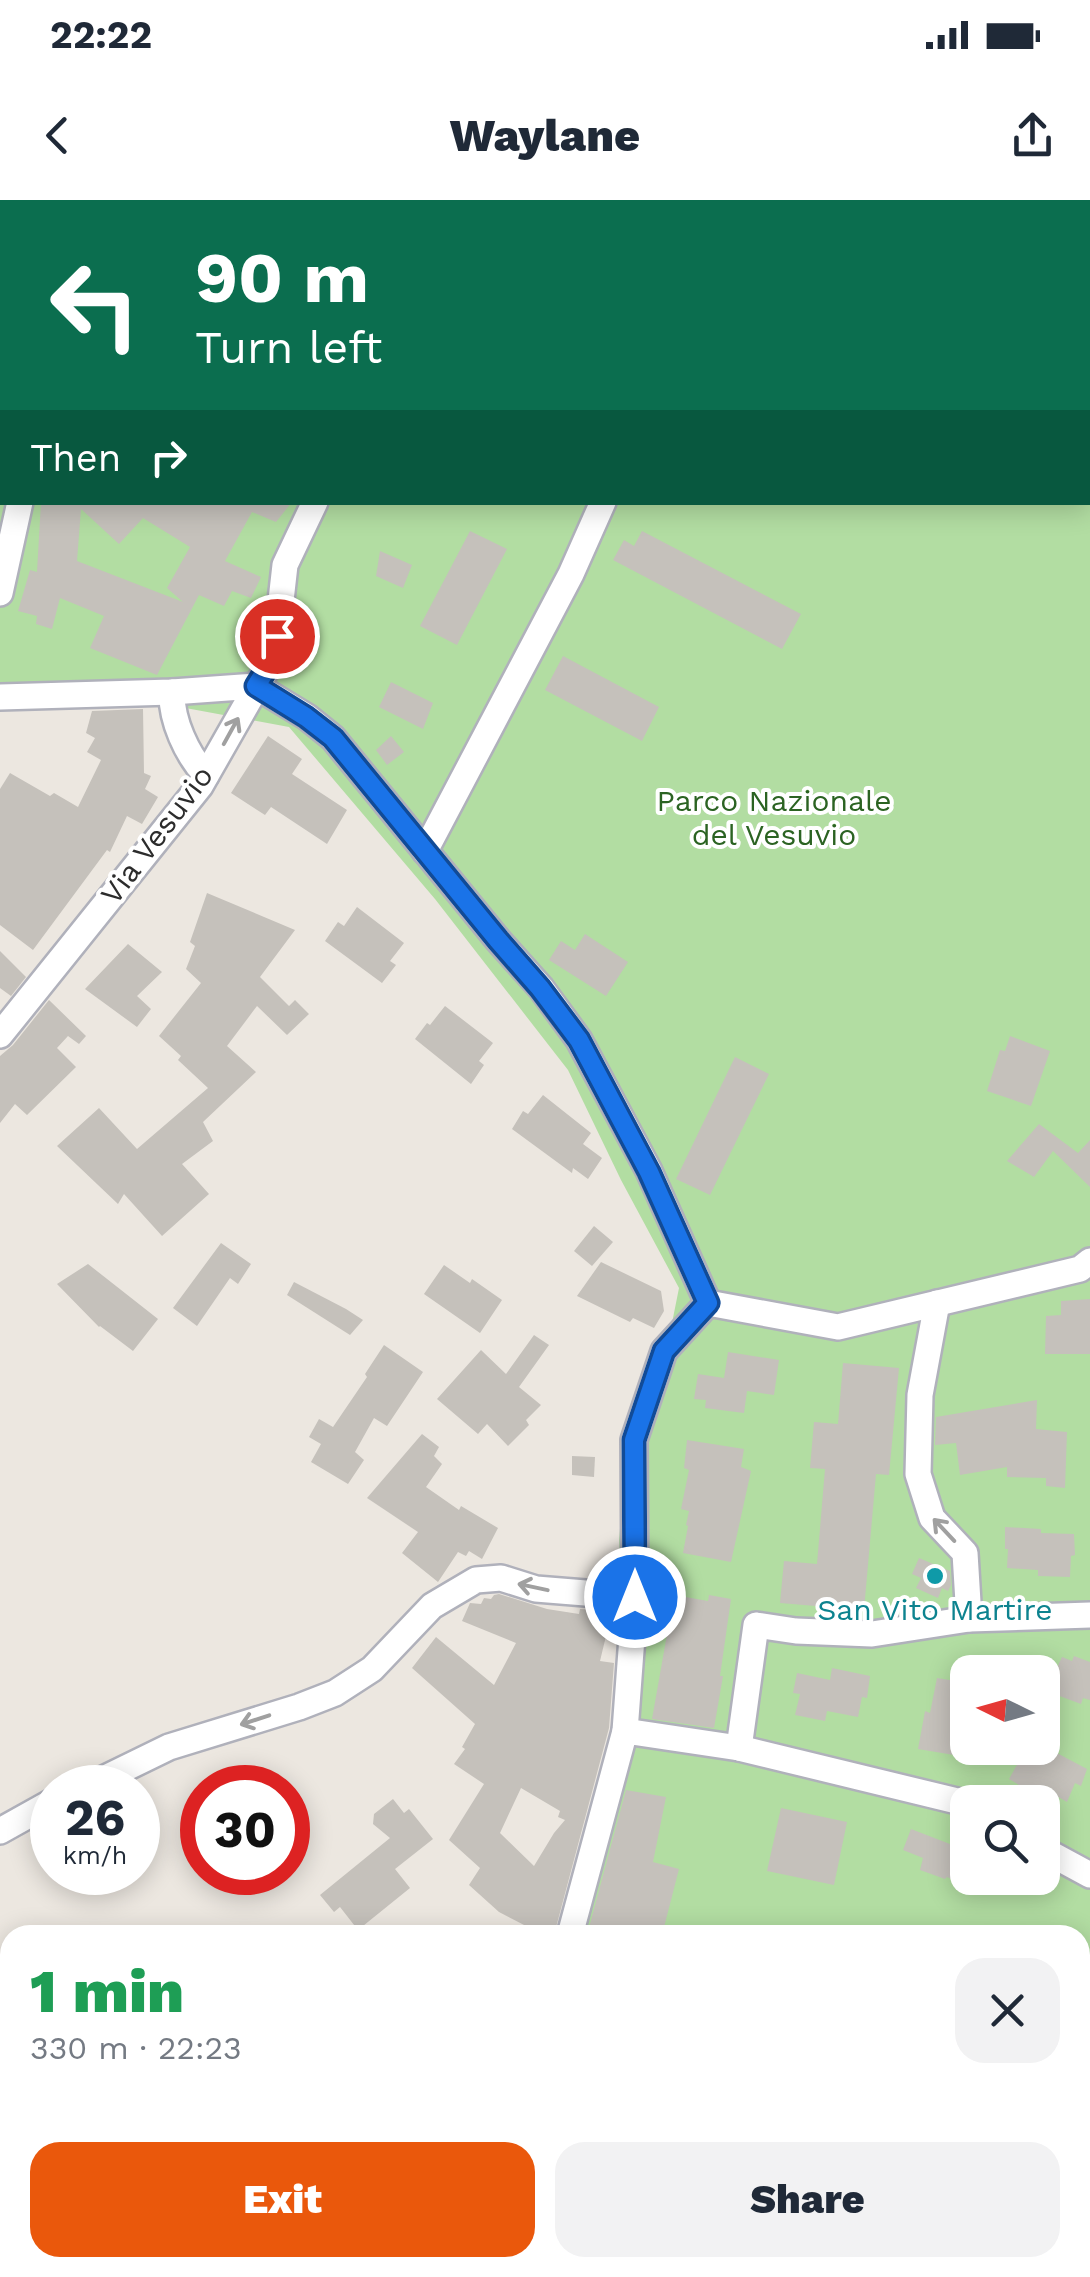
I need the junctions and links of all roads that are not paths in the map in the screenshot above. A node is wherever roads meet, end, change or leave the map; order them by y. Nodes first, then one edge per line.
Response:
1 (19, 505) edge
2 (314, 505) edge
3 (603, 505) edge
4 (0, 593) edge
5 (256, 686) junction
6 (172, 692) junction
7 (0, 697) edge
8 (206, 775) junction
9 (424, 851) junction
10 (0, 1035) edge
11 (1090, 1260) edge
12 (708, 1303) junction
13 (936, 1304) junction
14 (635, 1597) junction
15 (1090, 1616) edge
16 (969, 1619) junction
17 (626, 1732) junction
18 (739, 1748) junction
19 (132, 1765) edge
20 (950, 1799) edge
21 (30, 1814) edge
22 (0, 1831) edge
23 (1060, 1859) edge
24 (1090, 1876) edge
25 (573, 1925) edge

1 - 4 street
2 - 5 street, Via Vesuvio
3 - 9 street
5 - 6 street
8 -> 5 street, Via Vesuvio
5 - 9 street
6 - 7 street
6 - 8 street
8 - 10 street, Via Vesuvio
9 - 12 street
11 - 13 street
12 - 13 street
12 - 14 street
16 -> 13 street
14 - 17 street
14 -> 19 street
15 - 16 street
16 - 18 street
17 - 18 street
17 - 25 street
18 - 20 street
21 - 22 street
23 - 24 street

